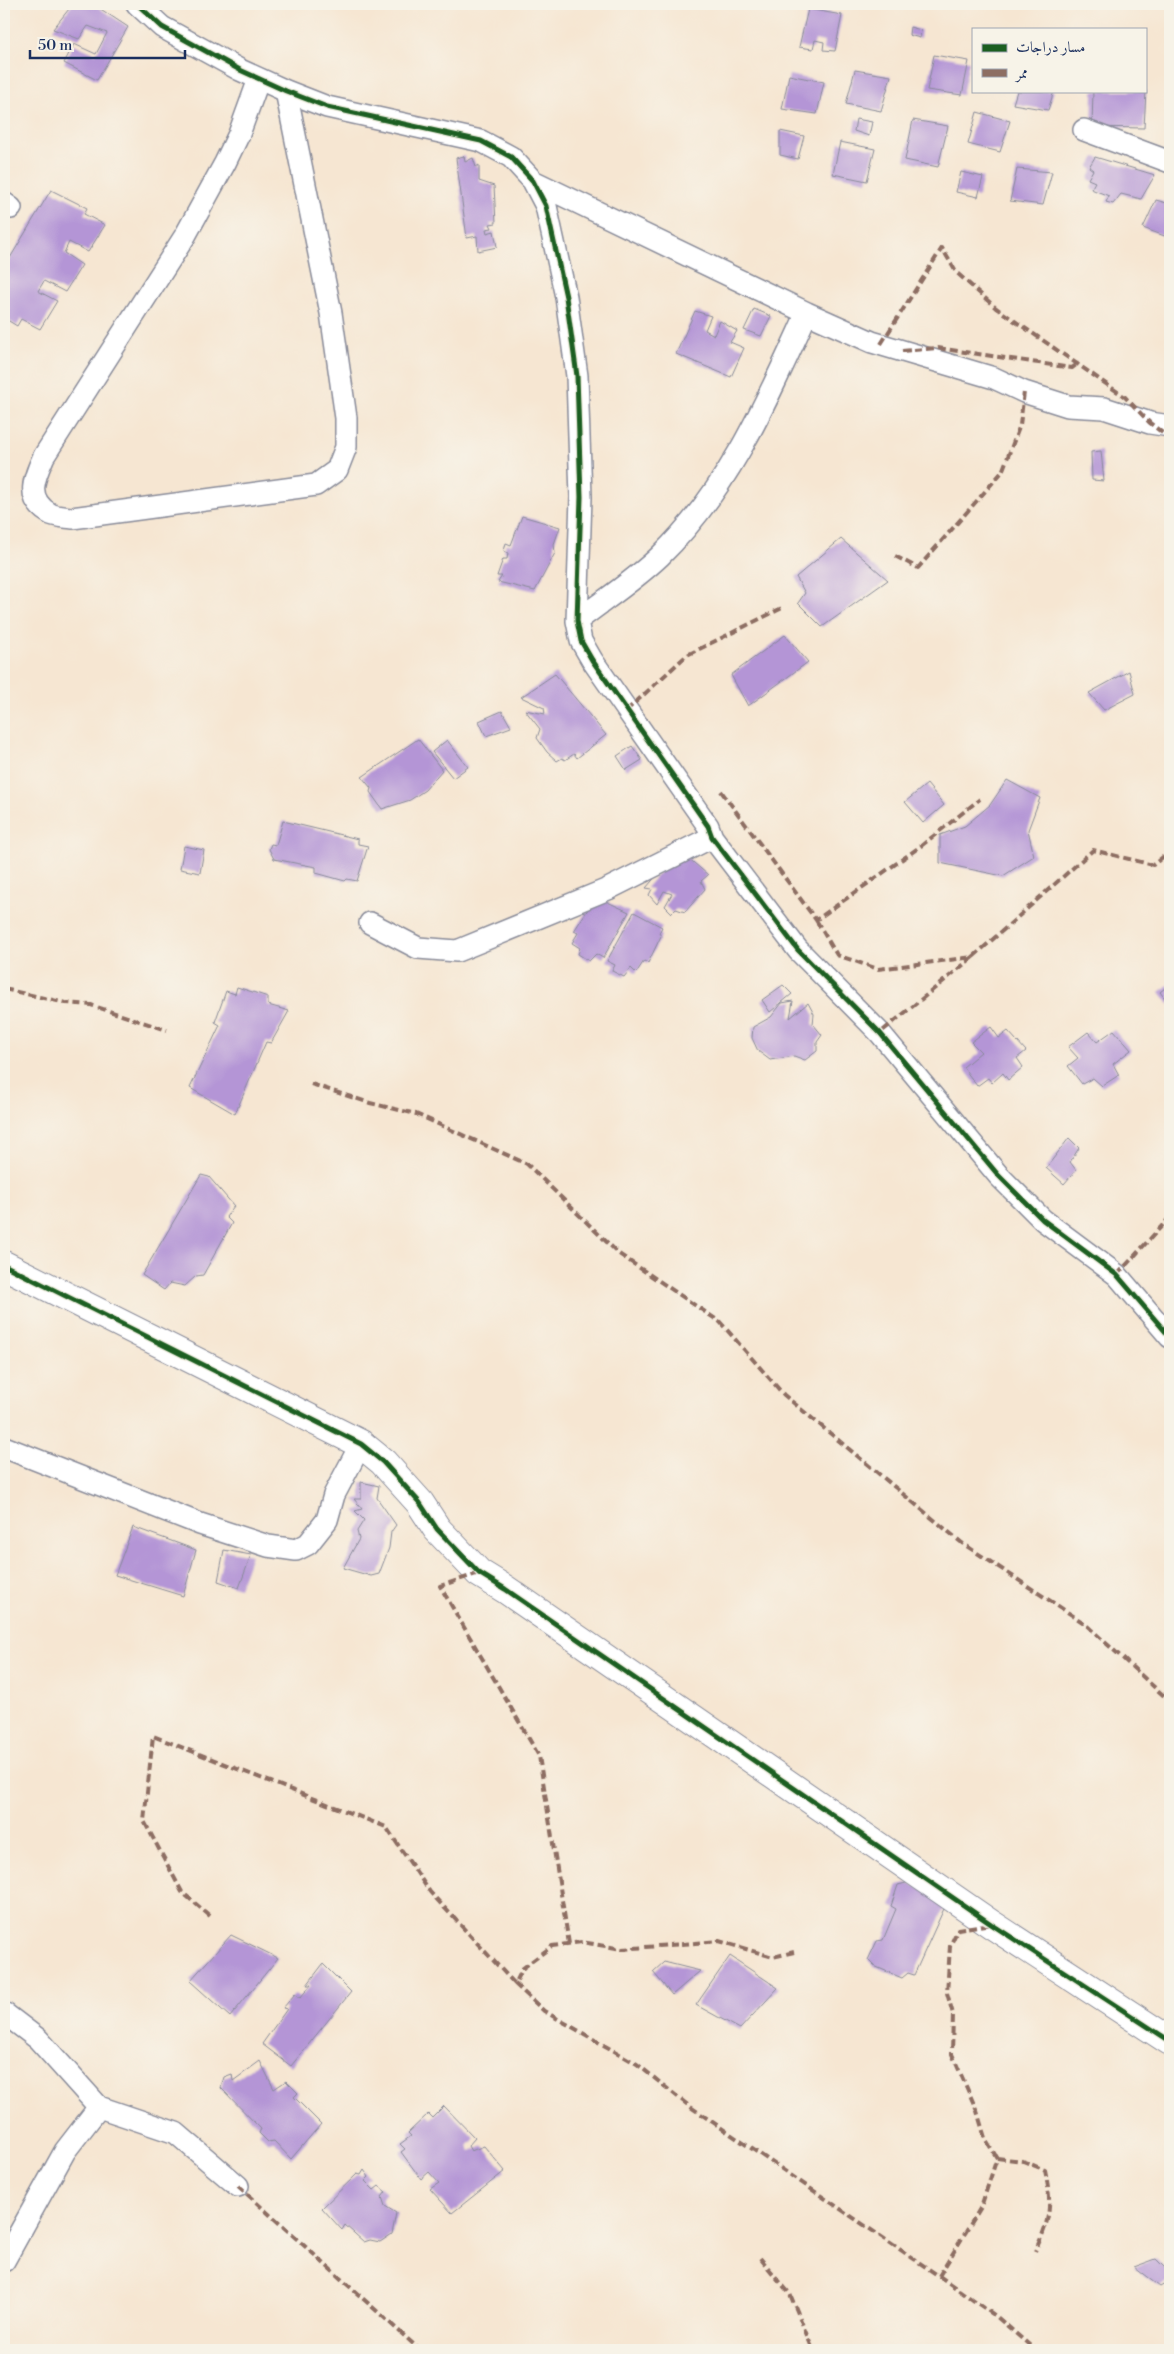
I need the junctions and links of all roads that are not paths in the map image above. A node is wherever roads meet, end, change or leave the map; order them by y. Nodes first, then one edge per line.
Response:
1 (138, 4) edge
2 (259, 79) junction
3 (286, 91) junction
4 (1084, 130) dead end
5 (1170, 162) edge
6 (533, 181) junction
7 (807, 313) junction
8 (1170, 426) edge
9 (577, 622) junction
10 (712, 837) junction
11 (370, 923) dead end
12 (4, 1265) edge
13 (1170, 1337) edge
14 (361, 1444) junction
15 (4, 1447) edge
16 (4, 2013) edge
17 (1170, 2041) edge
18 (99, 2107) junction
19 (238, 2186) dead end
20 (4, 2258) edge

1 - 2 street
2 - 3 street
2 - 3 street
3 - 6 street
4 - 5 street
6 - 7 street
6 - 9 street
7 - 8 street
7 - 9 street
9 - 10 street
10 - 11 street
10 - 13 street
12 - 14 street
14 - 15 street
14 - 17 street
16 - 18 street
18 - 19 street
18 - 20 street

